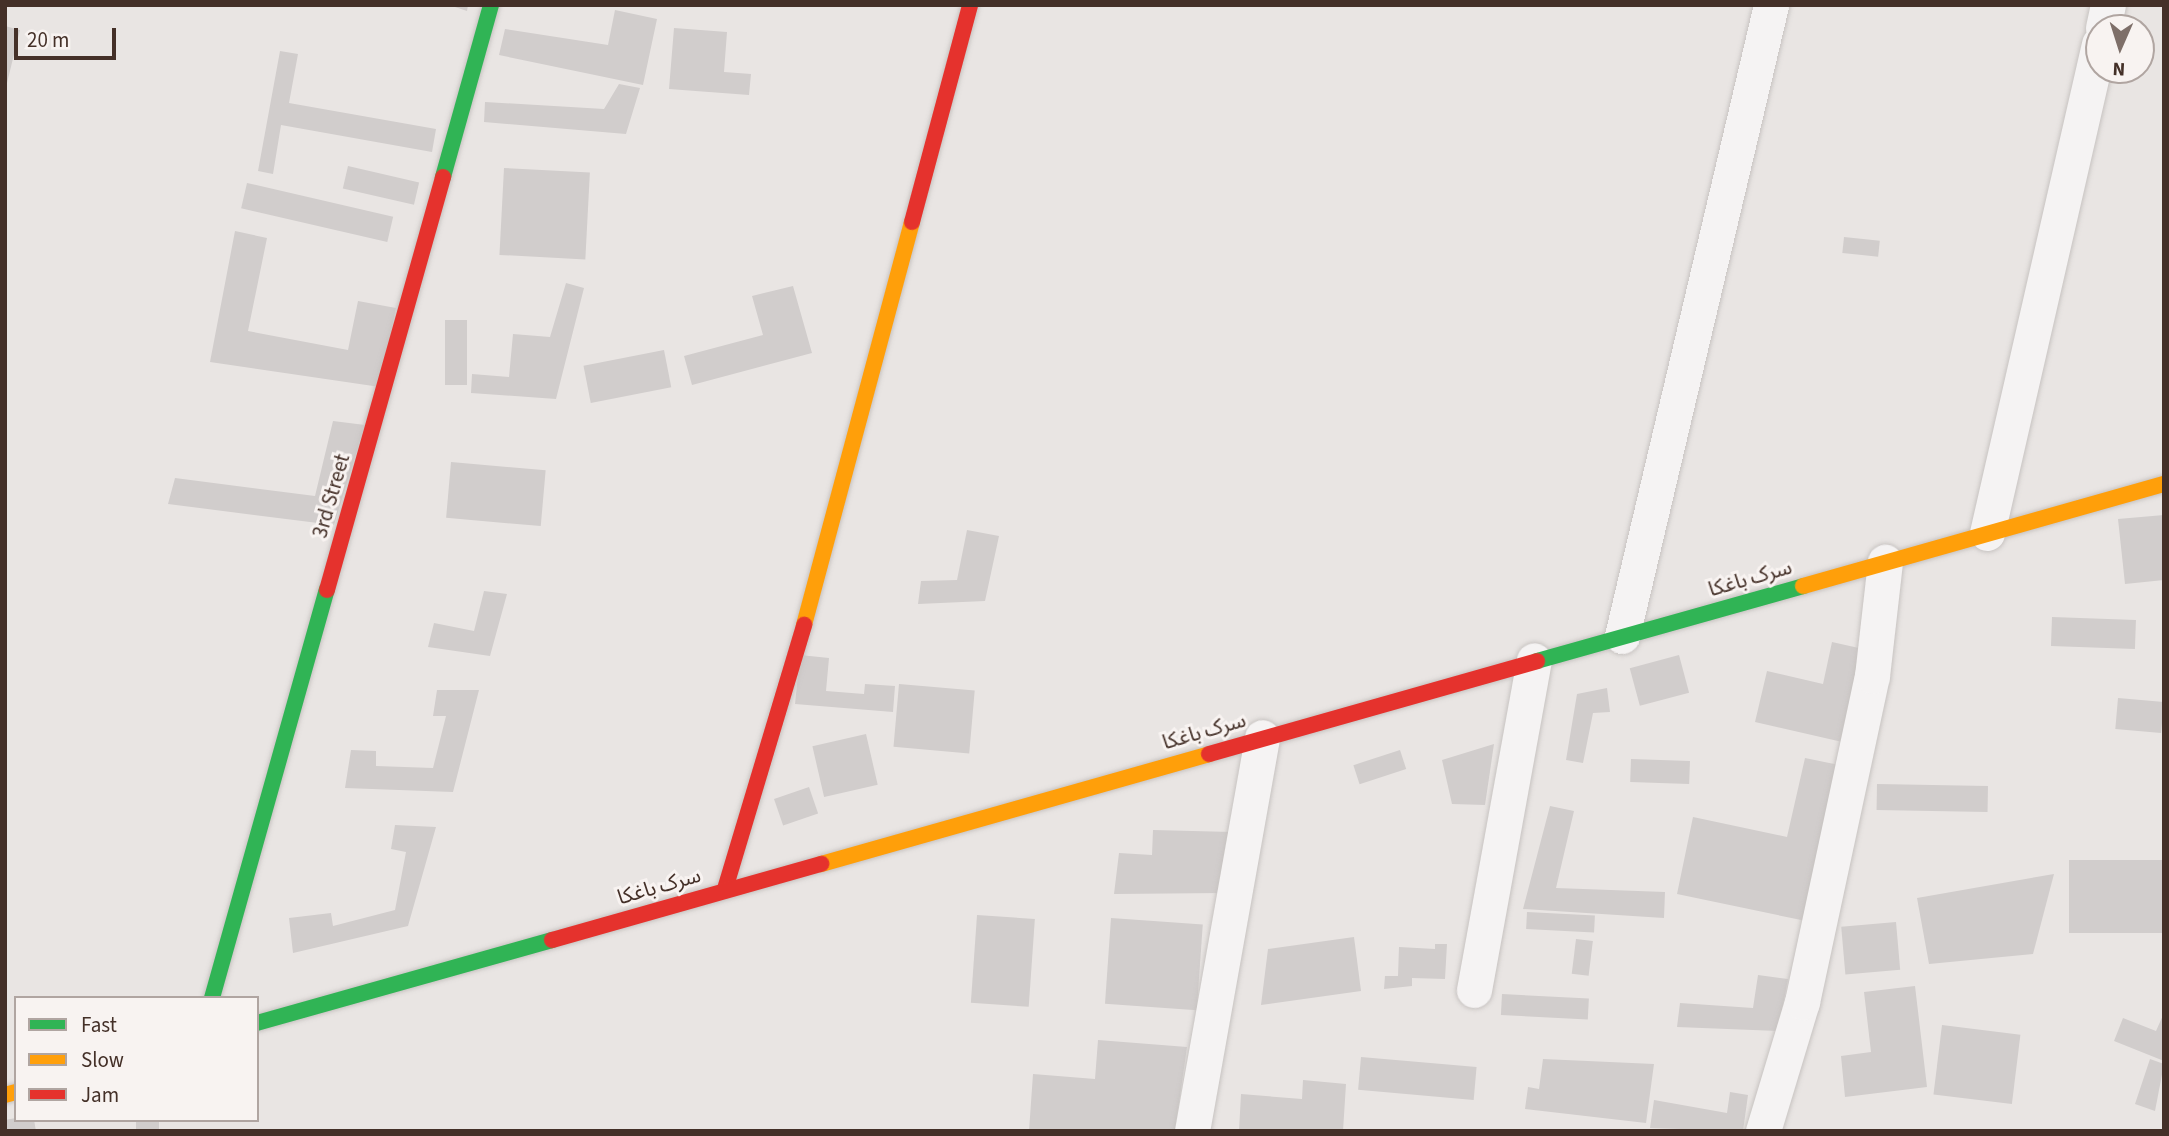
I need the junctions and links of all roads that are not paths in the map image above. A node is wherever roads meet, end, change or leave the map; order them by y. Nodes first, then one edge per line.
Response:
1 (491, 5) edge
2 (971, 5) edge
3 (1772, 5) edge
4 (2090, 84) edge
5 (2164, 484) edge
6 (1987, 533) junction
7 (1885, 562) junction
8 (1622, 636) junction
9 (1534, 660) junction
10 (1262, 737) junction
11 (725, 890) junction
12 (1474, 990) dead end
13 (213, 996) edge
14 (259, 1022) edge
15 (1192, 1131) edge
16 (1763, 1131) edge

1 - 13 street, 3rd Street
2 - 11 street
3 - 8 street
4 - 6 street
5 - 6 street, سرک باغکا
6 - 7 street, سرک باغکا
7 - 8 street, سرک باغکا
7 - 16 street
8 - 9 street, سرک باغکا
9 - 10 street, سرک باغکا
9 - 12 street
10 - 11 street, سرک باغکا
10 - 15 street
11 - 14 street, سرک باغکا

